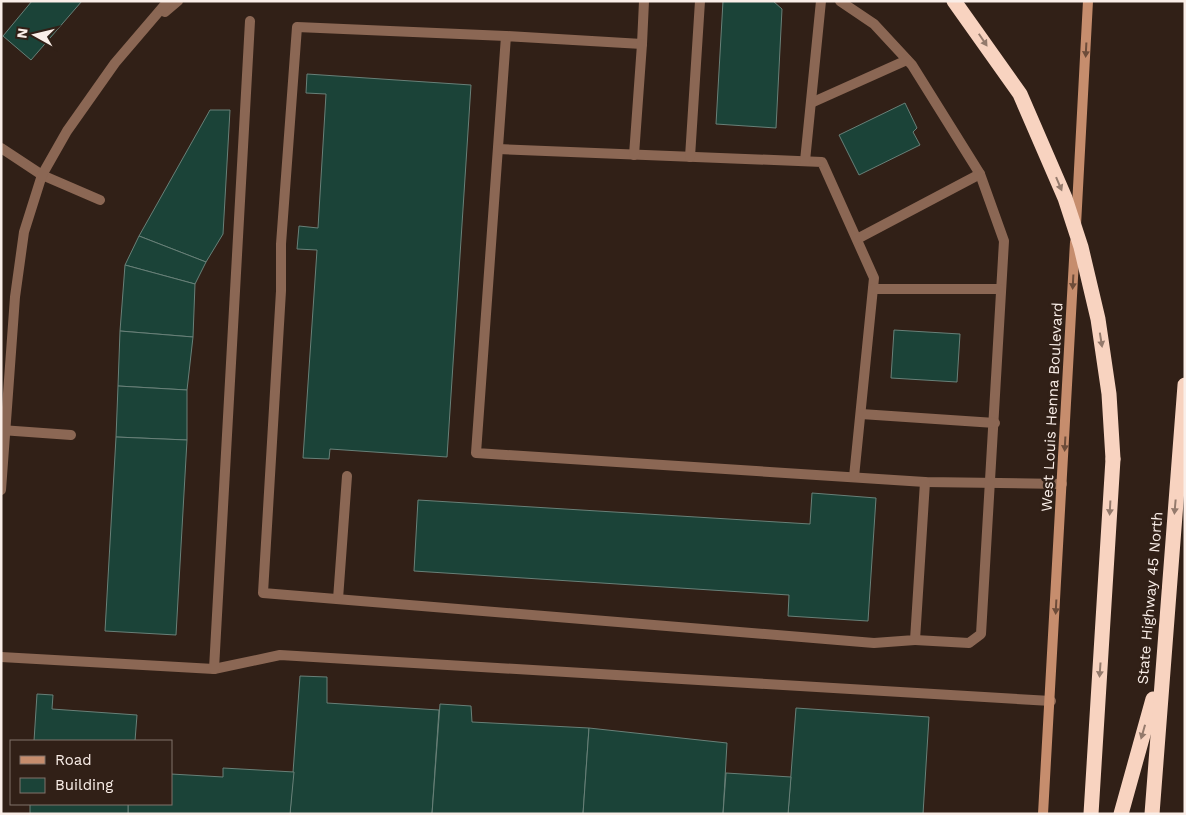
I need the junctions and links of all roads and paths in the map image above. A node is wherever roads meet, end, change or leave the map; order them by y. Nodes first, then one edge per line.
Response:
1 (168, 1) edge
2 (178, 1) edge
3 (644, 1) edge
4 (700, 1) edge
5 (821, 1) edge
6 (840, 1) edge
7 (954, 1) edge
8 (1088, 1) edge
9 (154, 20) junction
10 (250, 20) dead end
11 (506, 36) junction
12 (642, 44) junction
13 (907, 60) junction
14 (811, 103) junction
15 (1, 148) edge
16 (498, 149) junction
17 (634, 155) junction
18 (690, 157) junction
19 (805, 161) junction
20 (980, 174) junction
21 (42, 175) junction
22 (100, 200) dead end
23 (857, 239) junction
24 (873, 289) junction
25 (1000, 290) junction
26 (1185, 385) edge
27 (861, 414) junction
28 (995, 423) junction
29 (3, 430) edge
30 (71, 435) dead end
31 (347, 476) dead end
32 (854, 477) junction
33 (990, 481) junction
34 (926, 482) junction
35 (1062, 484) junction
36 (1, 490) edge
37 (338, 599) junction
38 (914, 640) junction
39 (1, 657) edge
40 (214, 668) junction
41 (1162, 668) junction
42 (1051, 701) junction
43 (1043, 814) edge
44 (1091, 814) edge
45 (1121, 814) edge
46 (1152, 814) edge

1 - 9 street
2 - 9 street
3 - 12 street
4 - 18 street
5 - 14 street
6 - 13 street
7 -> 44 highway, bridge
8 -> 35 main road, West Louis Henna Boulevard
9 - 21 street
10 - 40 street
11 - 12 street
11 - 16 street
11 - 37 street
12 - 17 street
13 - 14 street
13 - 20 street
14 - 19 street
15 - 21 street
16 - 17 street
16 - 32 street
17 - 18 street
18 - 19 street
19 - 23 street
20 - 23 street
20 - 25 street
21 - 22 street
21 - 29 street
23 - 24 street
24 - 25 street
24 - 27 street
25 - 28 street
26 -> 41 highway, State Highway 45 North
27 - 28 street
27 - 32 street
28 - 33 street
29 - 30 street
29 - 36 street
31 - 37 street
32 - 34 street
33 - 34 street
33 - 35 street
33 - 38 street
34 - 38 street
35 -> 42 main road, West Louis Henna Boulevard
37 - 38 street
39 - 40 street
40 - 42 street
41 -> 45 highway
41 - 46 highway, State Highway 45 North
42 - 43 main road, West Louis Henna Boulevard

